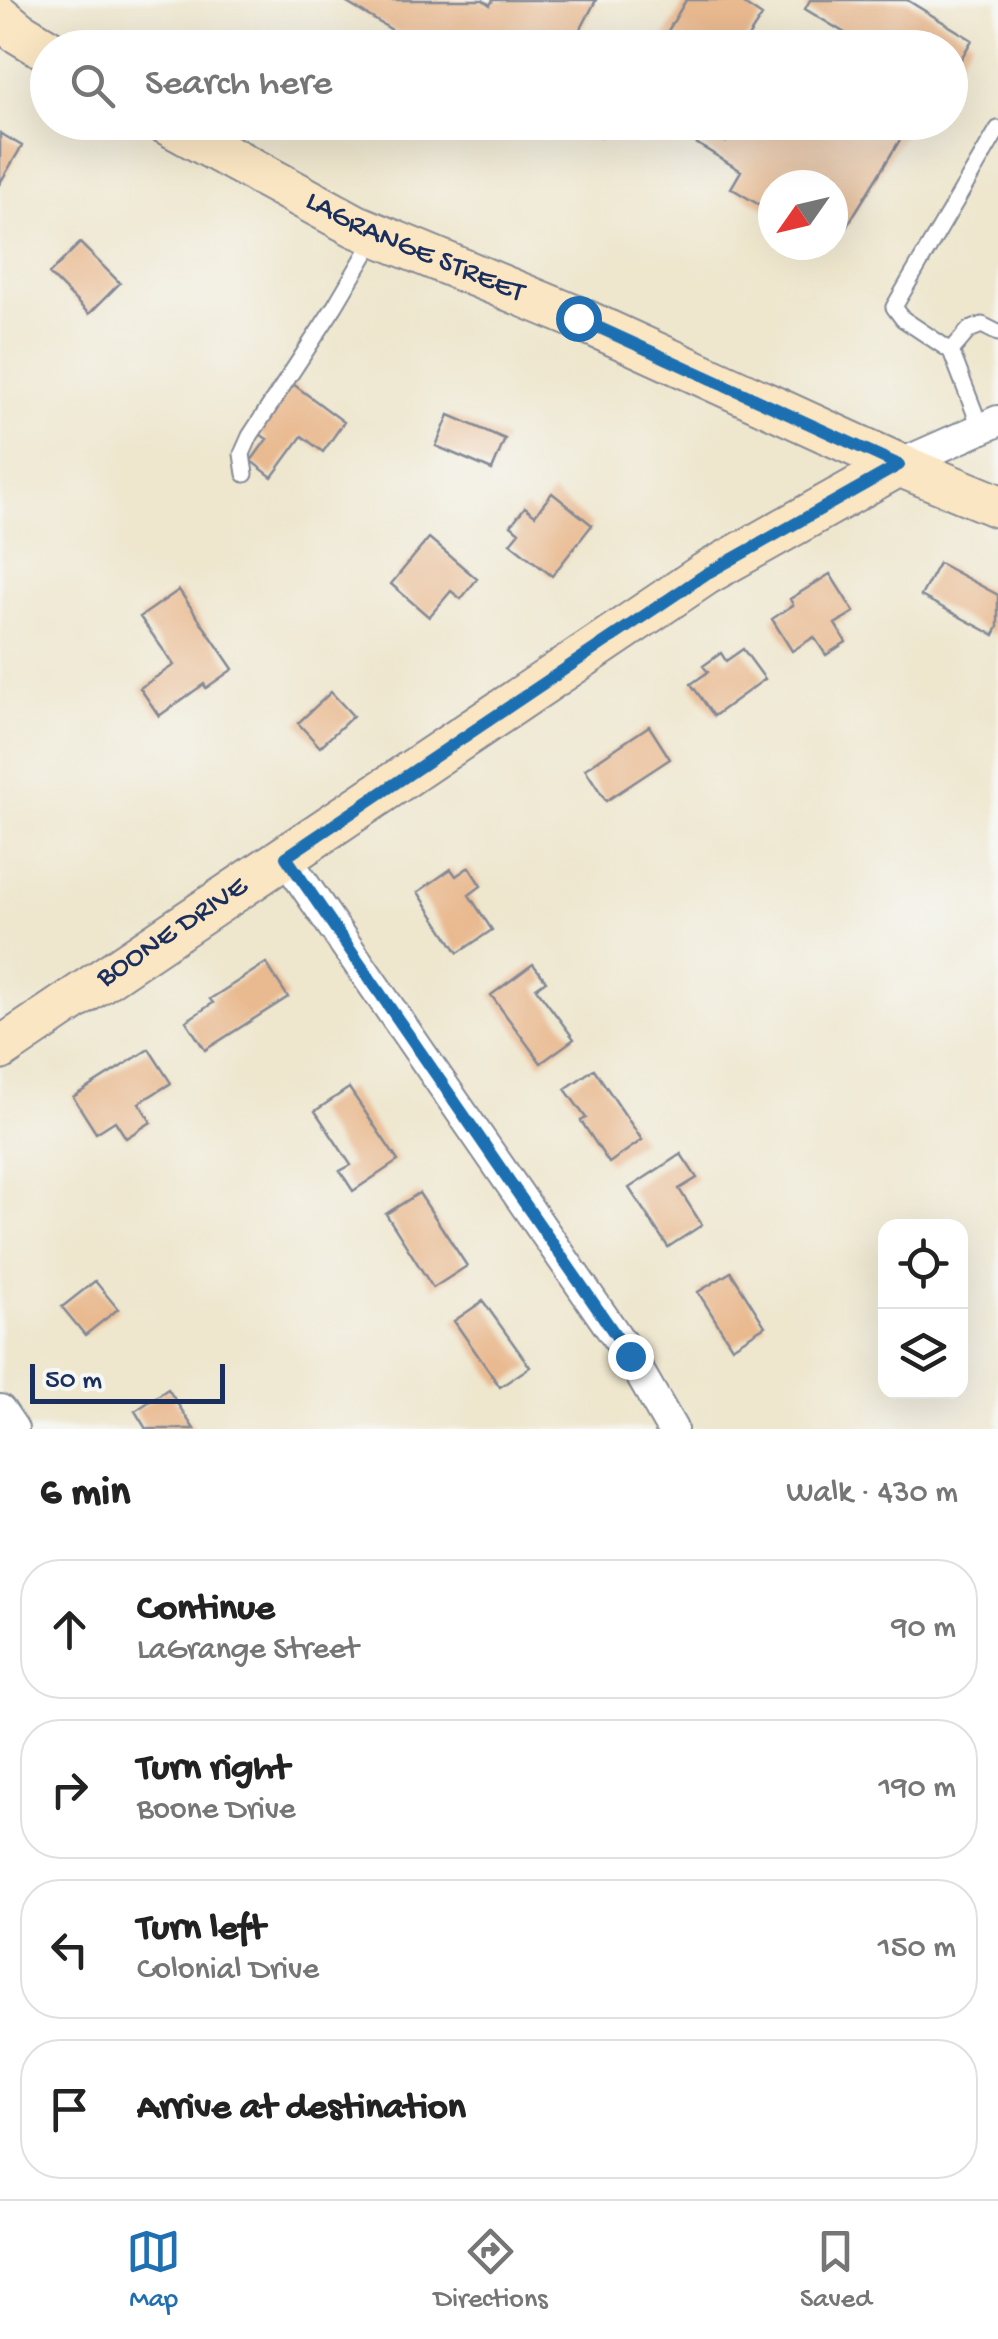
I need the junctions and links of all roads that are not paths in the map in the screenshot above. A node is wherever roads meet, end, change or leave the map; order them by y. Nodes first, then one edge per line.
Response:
1 (0, 17) edge
2 (30, 39) edge
3 (997, 134) edge
4 (198, 140) edge
5 (378, 235) junction
6 (998, 333) edge
7 (951, 350) junction
8 (990, 425) edge
9 (899, 465) junction
10 (246, 474) dead end
11 (998, 506) edge
12 (286, 857) junction
13 (0, 1049) edge
14 (0, 1410) edge
15 (13, 1429) edge
16 (672, 1429) edge

1 - 2 street
3 - 7 lane
4 - 5 street, LAGRANGE STREET
5 - 9 street, LAGRANGE STREET
5 - 10 lane
6 - 7 lane
7 - 8 lane
8 - 9 street
9 - 11 street, LAGRANGE STREET
9 - 12 street, BOONE DRIVE
12 - 13 street, BOONE DRIVE
12 - 16 street
14 - 15 street

